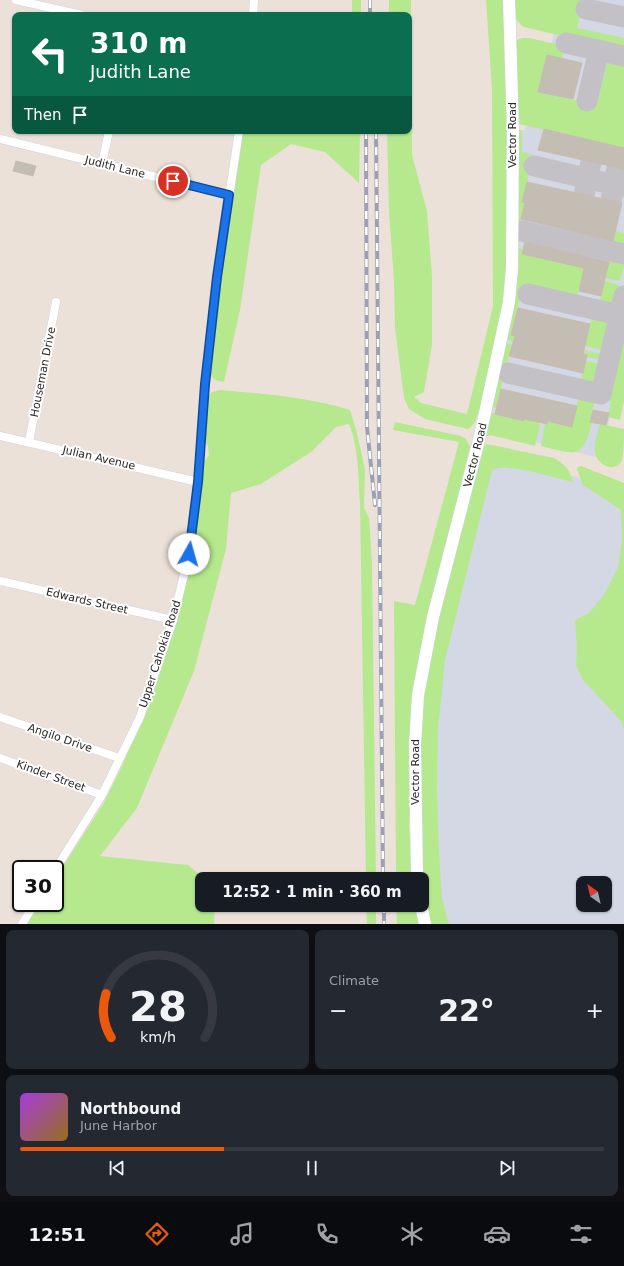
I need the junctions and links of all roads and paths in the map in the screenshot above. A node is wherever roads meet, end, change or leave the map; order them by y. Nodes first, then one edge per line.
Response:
1 (16, 0) edge
2 (254, 0) edge
3 (510, 0) edge
4 (69, 12) edge
5 (253, 12) edge
6 (108, 134) edge
7 (239, 134) edge
8 (0, 139) edge
9 (102, 163) junction
10 (229, 195) junction
11 (56, 302) dead end
12 (0, 436) edge
13 (29, 442) junction
14 (198, 482) junction
15 (0, 581) edge
16 (173, 620) junction
17 (0, 717) edge
18 (0, 758) edge
19 (120, 758) junction
20 (102, 794) junction
21 (61, 860) edge
22 (417, 872) edge
23 (29, 912) edge
24 (422, 912) edge
25 (22, 924) edge
26 (425, 924) edge

1 - 4 street
2 - 5 street
3 - 22 street, Vector Road
6 - 9 street
7 - 10 street, Upper Cahokia Road
8 - 9 street, Judith Lane
9 - 10 street, Judith Lane
10 - 14 street, Upper Cahokia Road
11 - 13 street, Houseman Drive
12 - 13 street, Julian Avenue
13 - 14 street, Julian Avenue
14 - 16 street, Upper Cahokia Road
15 - 16 street, Edwards Street
16 - 19 street, Upper Cahokia Road
17 - 19 street, Angilo Drive
18 - 20 street, Kinder Street
19 - 20 street, Upper Cahokia Road
20 - 21 street, Upper Cahokia Road
23 - 25 street
24 - 26 street

